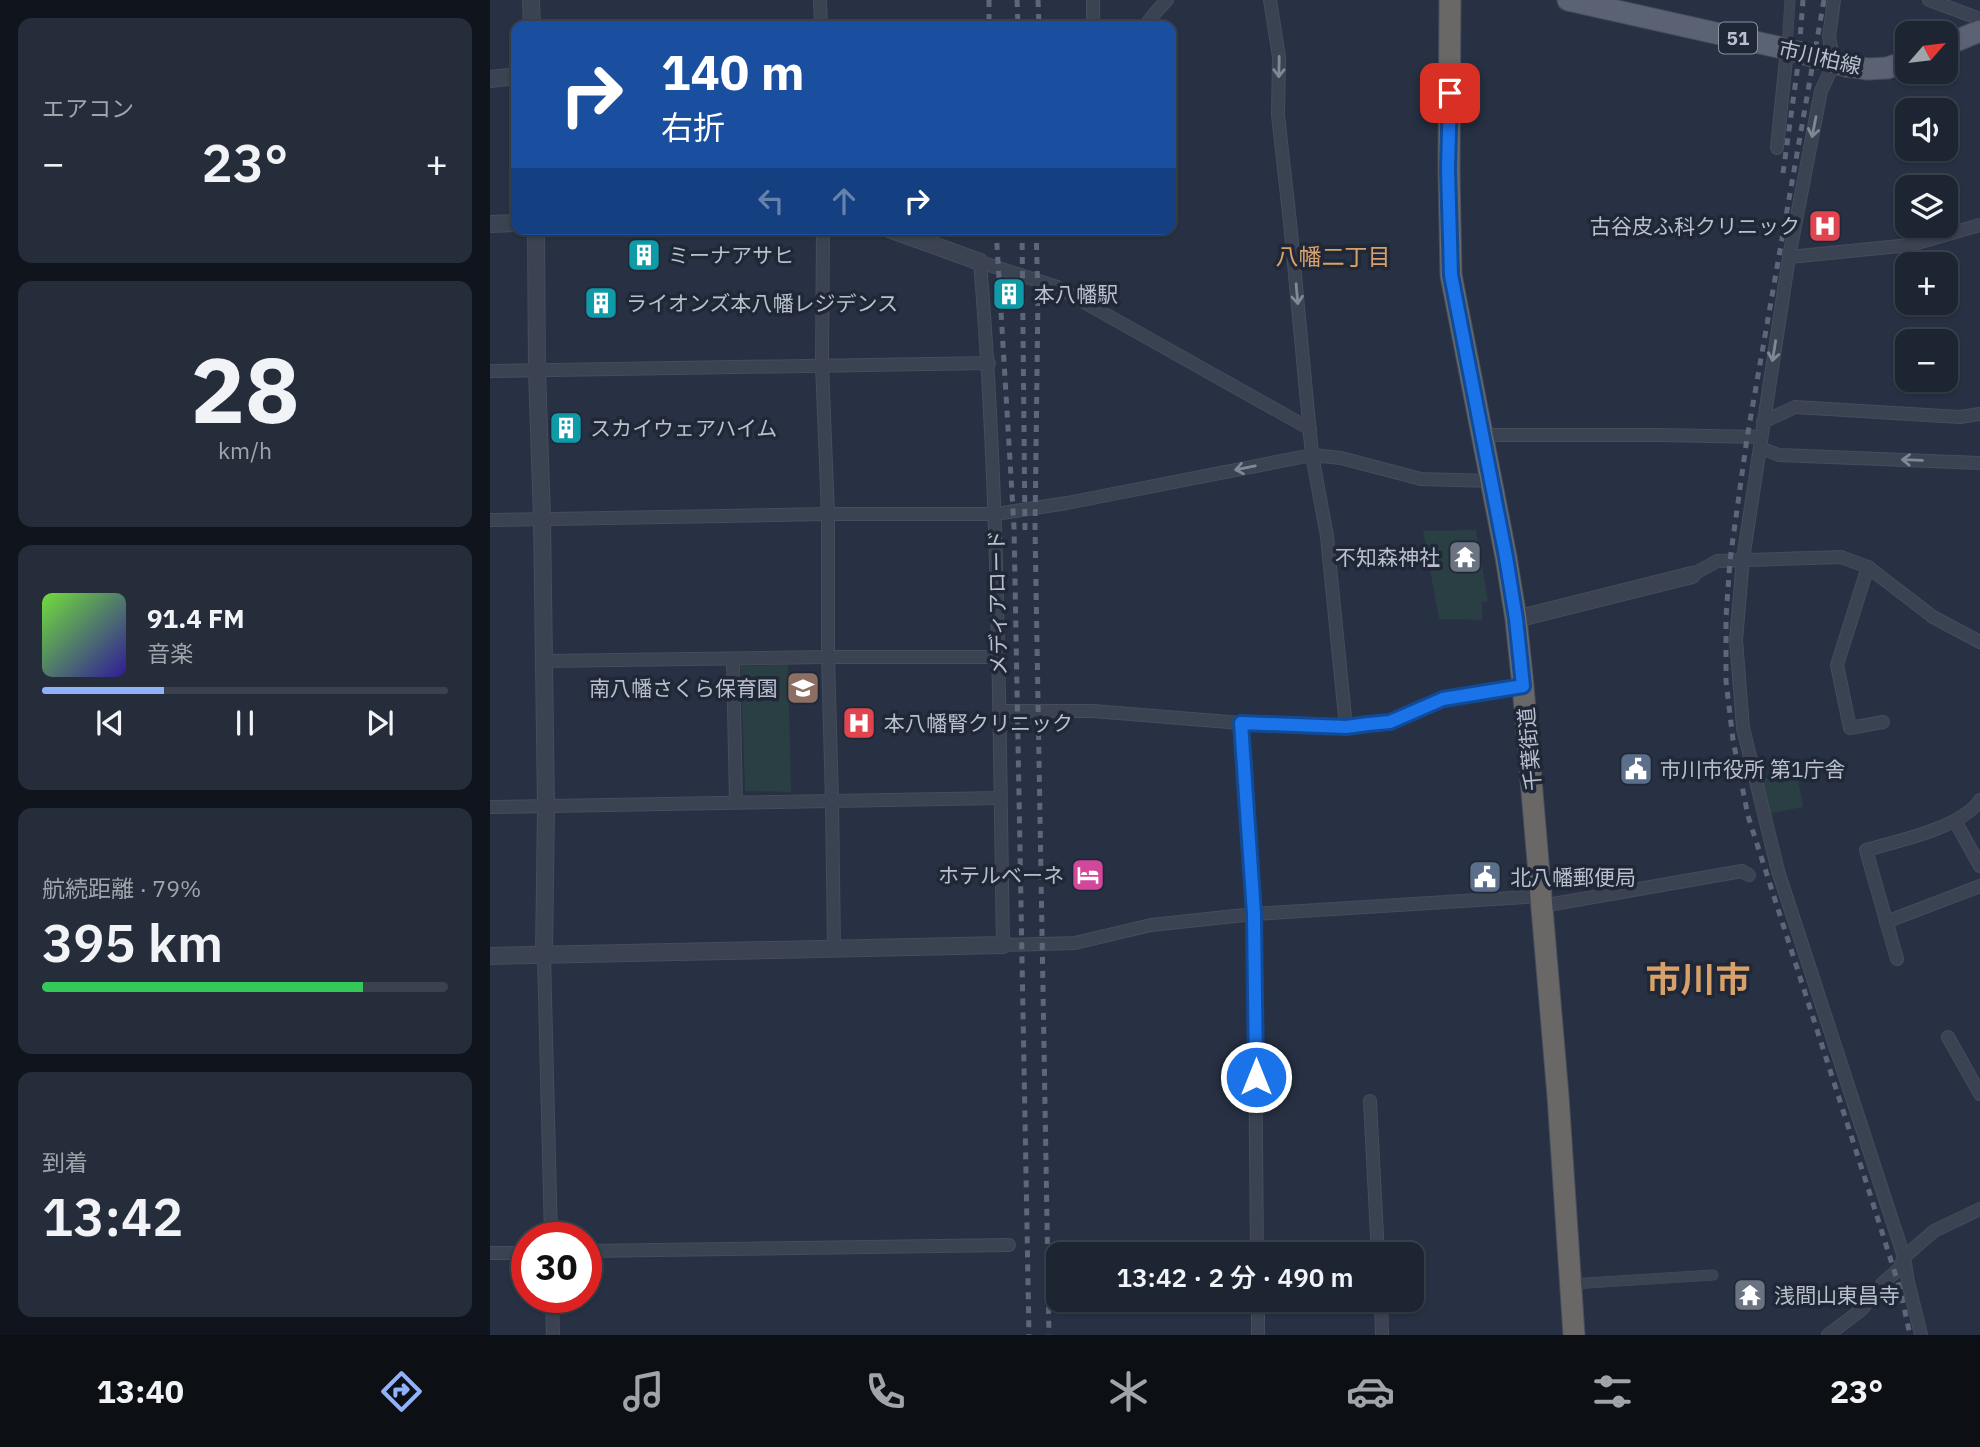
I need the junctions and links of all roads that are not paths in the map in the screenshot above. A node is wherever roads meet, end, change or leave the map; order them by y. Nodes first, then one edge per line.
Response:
1 (531, 0) edge
2 (820, 0) edge
3 (1093, 0) edge
4 (1167, 0) edge
5 (1270, 0) edge
6 (1450, 0) edge
7 (1568, 0) edge
8 (1573, 0) edge
9 (1790, 0) edge
10 (1834, 0) edge
11 (1929, 0) edge
12 (1980, 19) edge
13 (532, 21) edge
14 (821, 21) edge
15 (1093, 21) edge
16 (1149, 21) edge
17 (1980, 31) edge
18 (1958, 40) edge
19 (1787, 49) junction
20 (1835, 63) junction
21 (1895, 65) edge
22 (511, 77) edge
23 (490, 79) edge
24 (1777, 148) dead end
25 (511, 223) edge
26 (490, 224) edge
27 (1980, 225) edge
28 (536, 235) edge
29 (823, 235) edge
30 (906, 235) edge
31 (1789, 257) junction
32 (981, 262) junction
33 (989, 363) junction
34 (822, 365) junction
35 (537, 370) junction
36 (490, 371) edge
37 (1980, 414) edge
38 (1763, 422) junction
39 (1310, 429) junction
40 (1483, 435) junction
41 (1761, 443) junction
42 (1312, 455) junction
43 (1980, 463) edge
44 (1491, 481) junction
45 (828, 514) junction
46 (996, 514) junction
47 (542, 519) junction
48 (490, 520) edge
49 (1743, 559) junction
50 (1868, 567) junction
51 (1692, 575) joint
52 (1516, 619) junction
53 (1980, 642) edge
54 (828, 657) junction
55 (998, 657) junction
56 (733, 659) junction
57 (544, 661) junction
58 (1523, 686) junction
59 (999, 711) junction
60 (1883, 722) dead end
61 (1241, 723) junction
62 (1346, 727) junction
63 (1000, 798) junction
64 (832, 800) junction
65 (1980, 800) edge
66 (736, 802) junction
67 (490, 807) edge
68 (546, 807) junction
69 (1955, 821) junction
70 (1980, 866) edge
71 (1749, 875) dead end
72 (1980, 886) edge
73 (1542, 901) junction
74 (1254, 914) junction
75 (1886, 922) junction
76 (1003, 946) junction
77 (834, 949) junction
78 (490, 956) edge
79 (544, 956) junction
80 (1897, 959) dead end
81 (1948, 1037) dead end
82 (1980, 1094) edge
83 (1370, 1101) dead end
84 (1980, 1209) edge
85 (551, 1222) edge
86 (1257, 1242) edge
87 (1377, 1242) edge
88 (1009, 1245) dead end
89 (602, 1251) edge
90 (490, 1253) edge
91 (511, 1253) edge
92 (1905, 1257) junction
93 (1713, 1275) dead end
94 (1571, 1284) junction
95 (1258, 1312) edge
96 (1381, 1312) edge
97 (552, 1313) edge
98 (553, 1335) edge
99 (1258, 1335) edge
100 (1382, 1335) edge
101 (1574, 1335) edge
102 (1828, 1335) edge
103 (1921, 1335) edge

1 - 13 street
2 - 14 street
3 - 15 street
4 - 16 street
5 -> 39 street
6 - 40 highway, 千葉街道
7 - 8 main road, 市川柏線 / 51
8 - 19 main road, 市川柏線 / 51
9 - 19 street
10 - 20 street
11 - 12 street
17 - 18 main road
19 - 20 main road, 市川柏線 / 51
19 - 24 street
20 - 21 main road, 市川柏線 / 51
20 -> 31 street
22 - 23 street
25 - 26 street
27 - 31 street
28 - 35 street
29 - 34 street
30 - 32 street
31 -> 38 street
32 - 33 street, メディアロード
32 - 39 street
33 - 34 street
33 - 46 street, メディアロード
34 - 35 street
34 - 45 street
35 - 36 street
35 - 47 street
37 - 38 street
38 - 41 street
39 - 42 street
40 - 41 street
40 - 44 highway, 千葉街道
43 -> 41 street
41 - 49 street
42 - 44 street
42 -> 46 street
42 - 62 street
44 - 52 highway, 千葉街道
45 - 46 street
45 - 47 street
45 - 54 street
46 - 55 street, メディアロード
47 - 48 street
47 - 57 street
49 - 50 street
49 - 51 street
49 - 92 street
50 - 53 street
50 - 60 street
51 - 52 street
52 - 58 highway, 千葉街道
54 - 55 street
54 - 56 street
54 - 64 street
55 - 59 street, メディアロード
56 - 57 street
56 - 66 street
57 - 68 street
58 - 62 street
58 - 73 highway, 千葉街道
59 - 61 street
59 - 63 street, メディアロード
61 - 62 street
61 - 74 street
63 - 64 street
63 - 76 street, メディアロード
64 - 66 street
64 - 77 street
65 - 69 street
66 - 68 street
67 - 68 street
68 - 79 street
69 - 70 street
69 - 75 street
71 - 73 street
72 - 75 street
73 - 74 street
73 - 94 highway, 千葉街道
74 - 76 street
74 - 86 street
75 - 80 street
76 - 77 street
77 - 79 street
78 - 79 street
79 - 85 street
81 - 82 street
83 - 87 street
84 - 92 street
88 - 89 street
90 - 91 street
92 - 102 street
92 - 103 street
93 - 94 street
94 - 101 highway, 千葉街道
95 - 99 street
96 - 100 street
97 - 98 street

